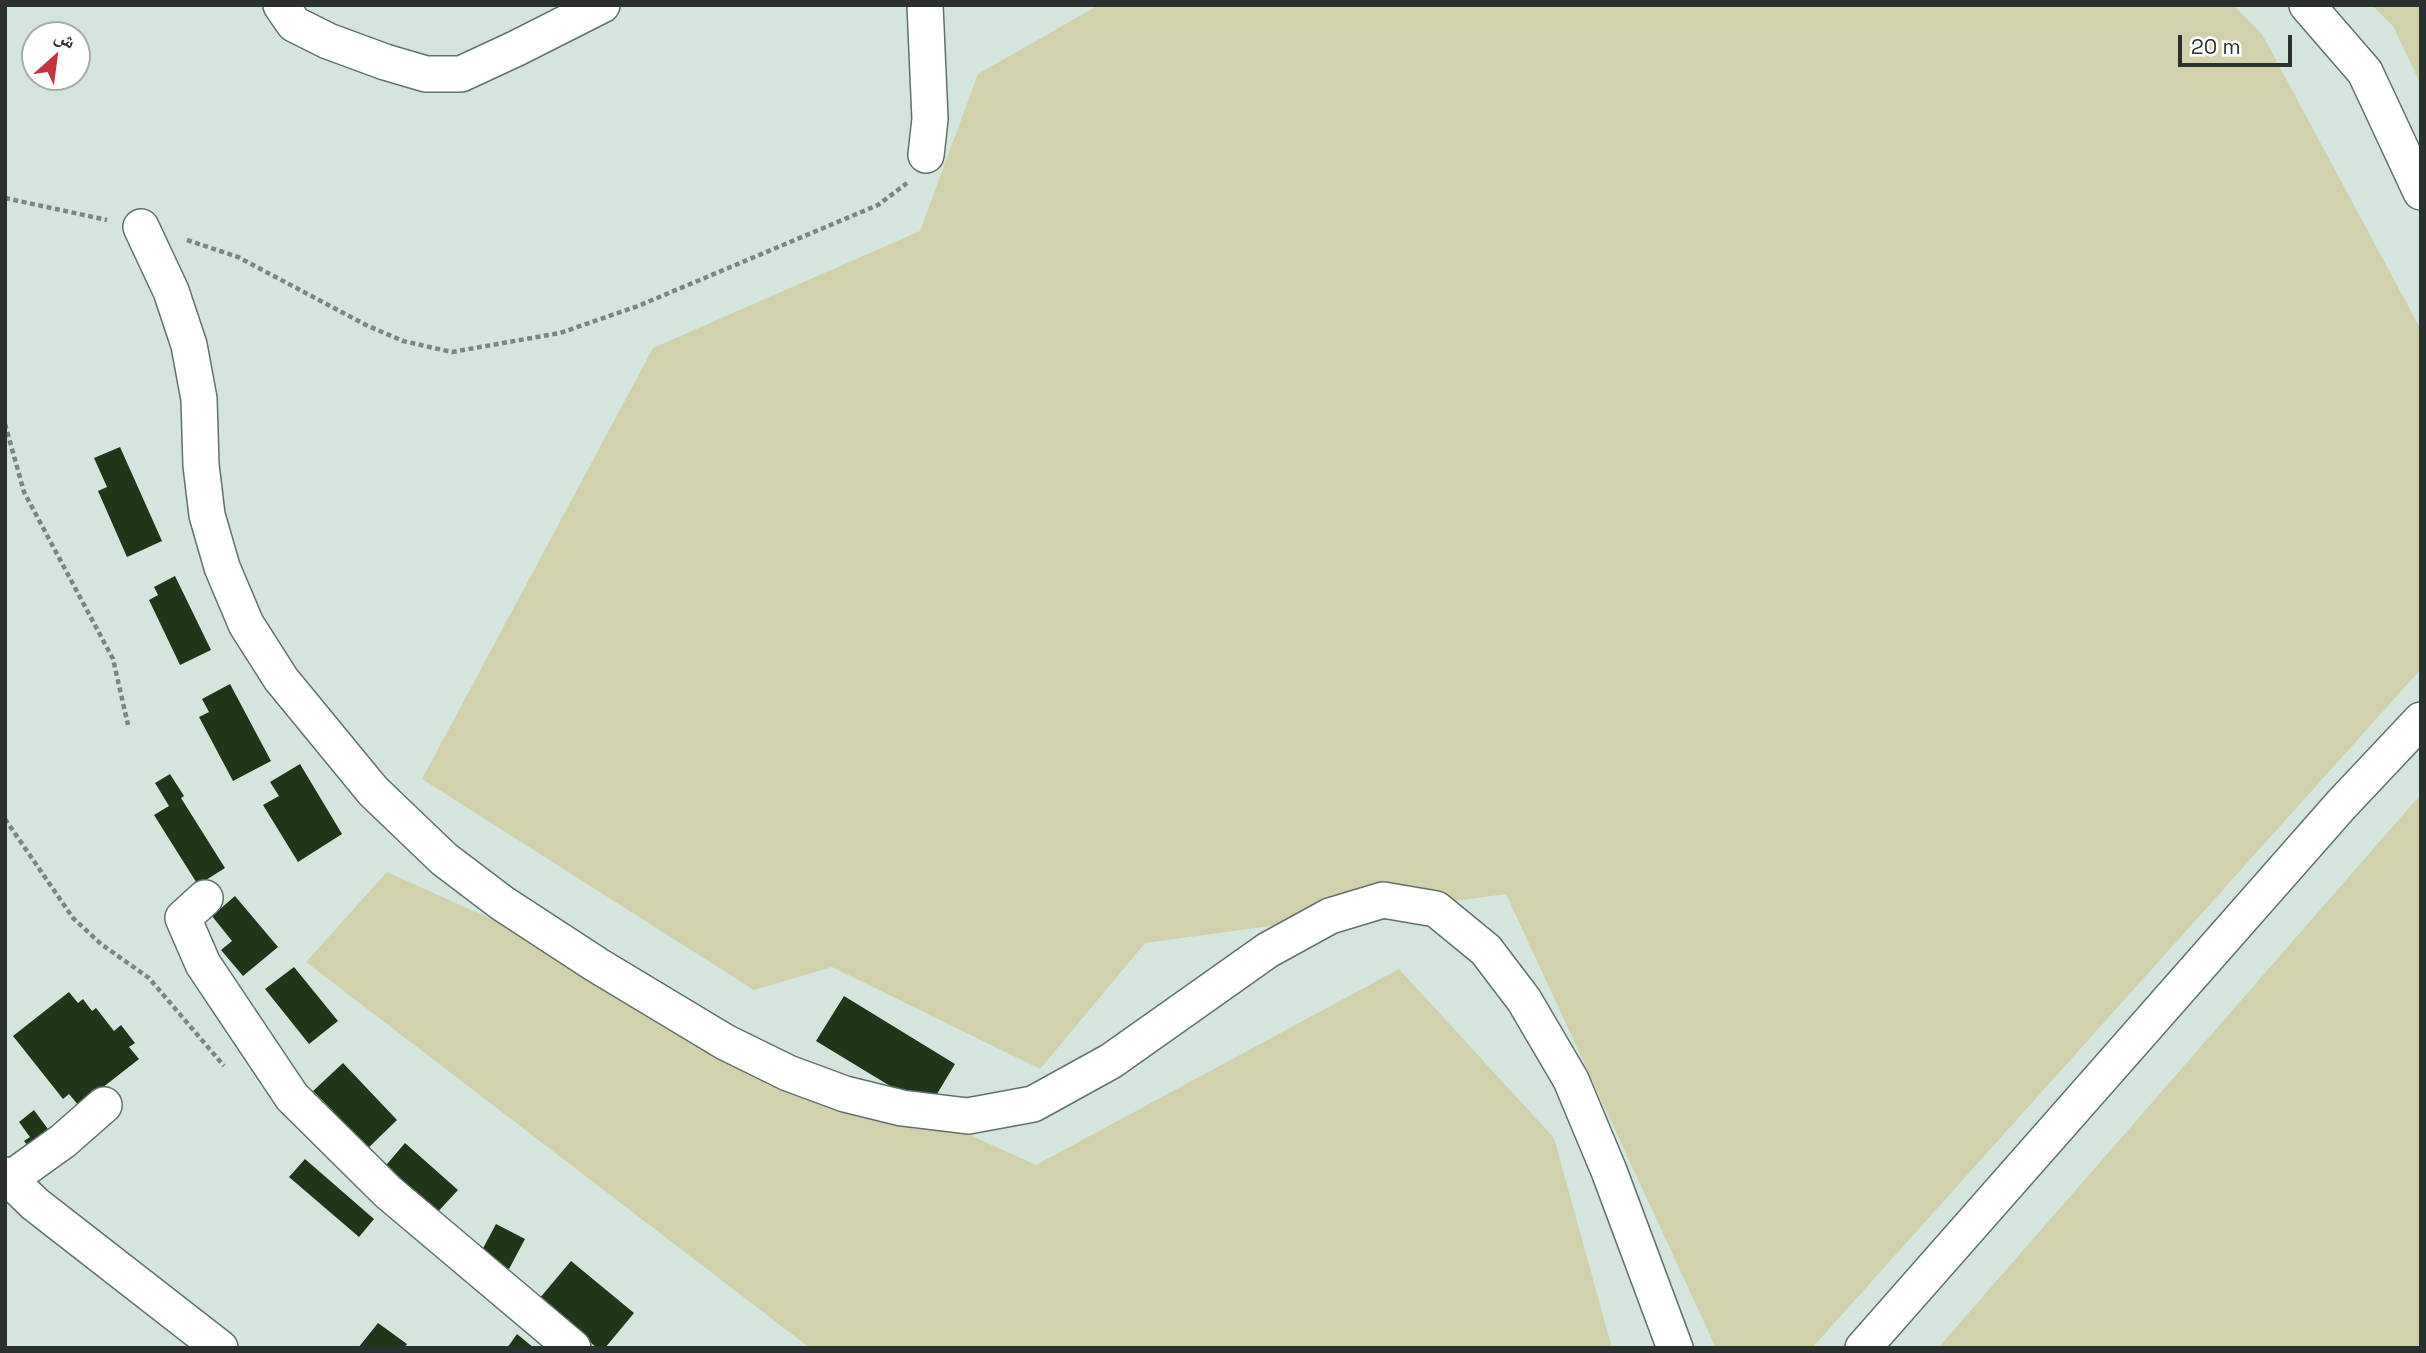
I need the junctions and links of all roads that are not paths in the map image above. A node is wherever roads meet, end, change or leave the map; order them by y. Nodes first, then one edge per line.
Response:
1 (281, 5) edge
2 (602, 5) edge
3 (925, 5) edge
4 (2307, 5) edge
5 (926, 156) road end
6 (2421, 191) edge
7 (141, 227) road end
8 (2421, 720) edge
9 (205, 898) dead end
10 (104, 1105) dead end
11 (7, 1177) edge
12 (220, 1348) edge
13 (573, 1348) edge
14 (1675, 1348) edge
15 (1863, 1348) edge

1 - 2 street
3 - 5 street
4 - 6 street
7 - 14 street
8 - 15 street
9 - 13 street
10 - 11 street
11 - 12 street

